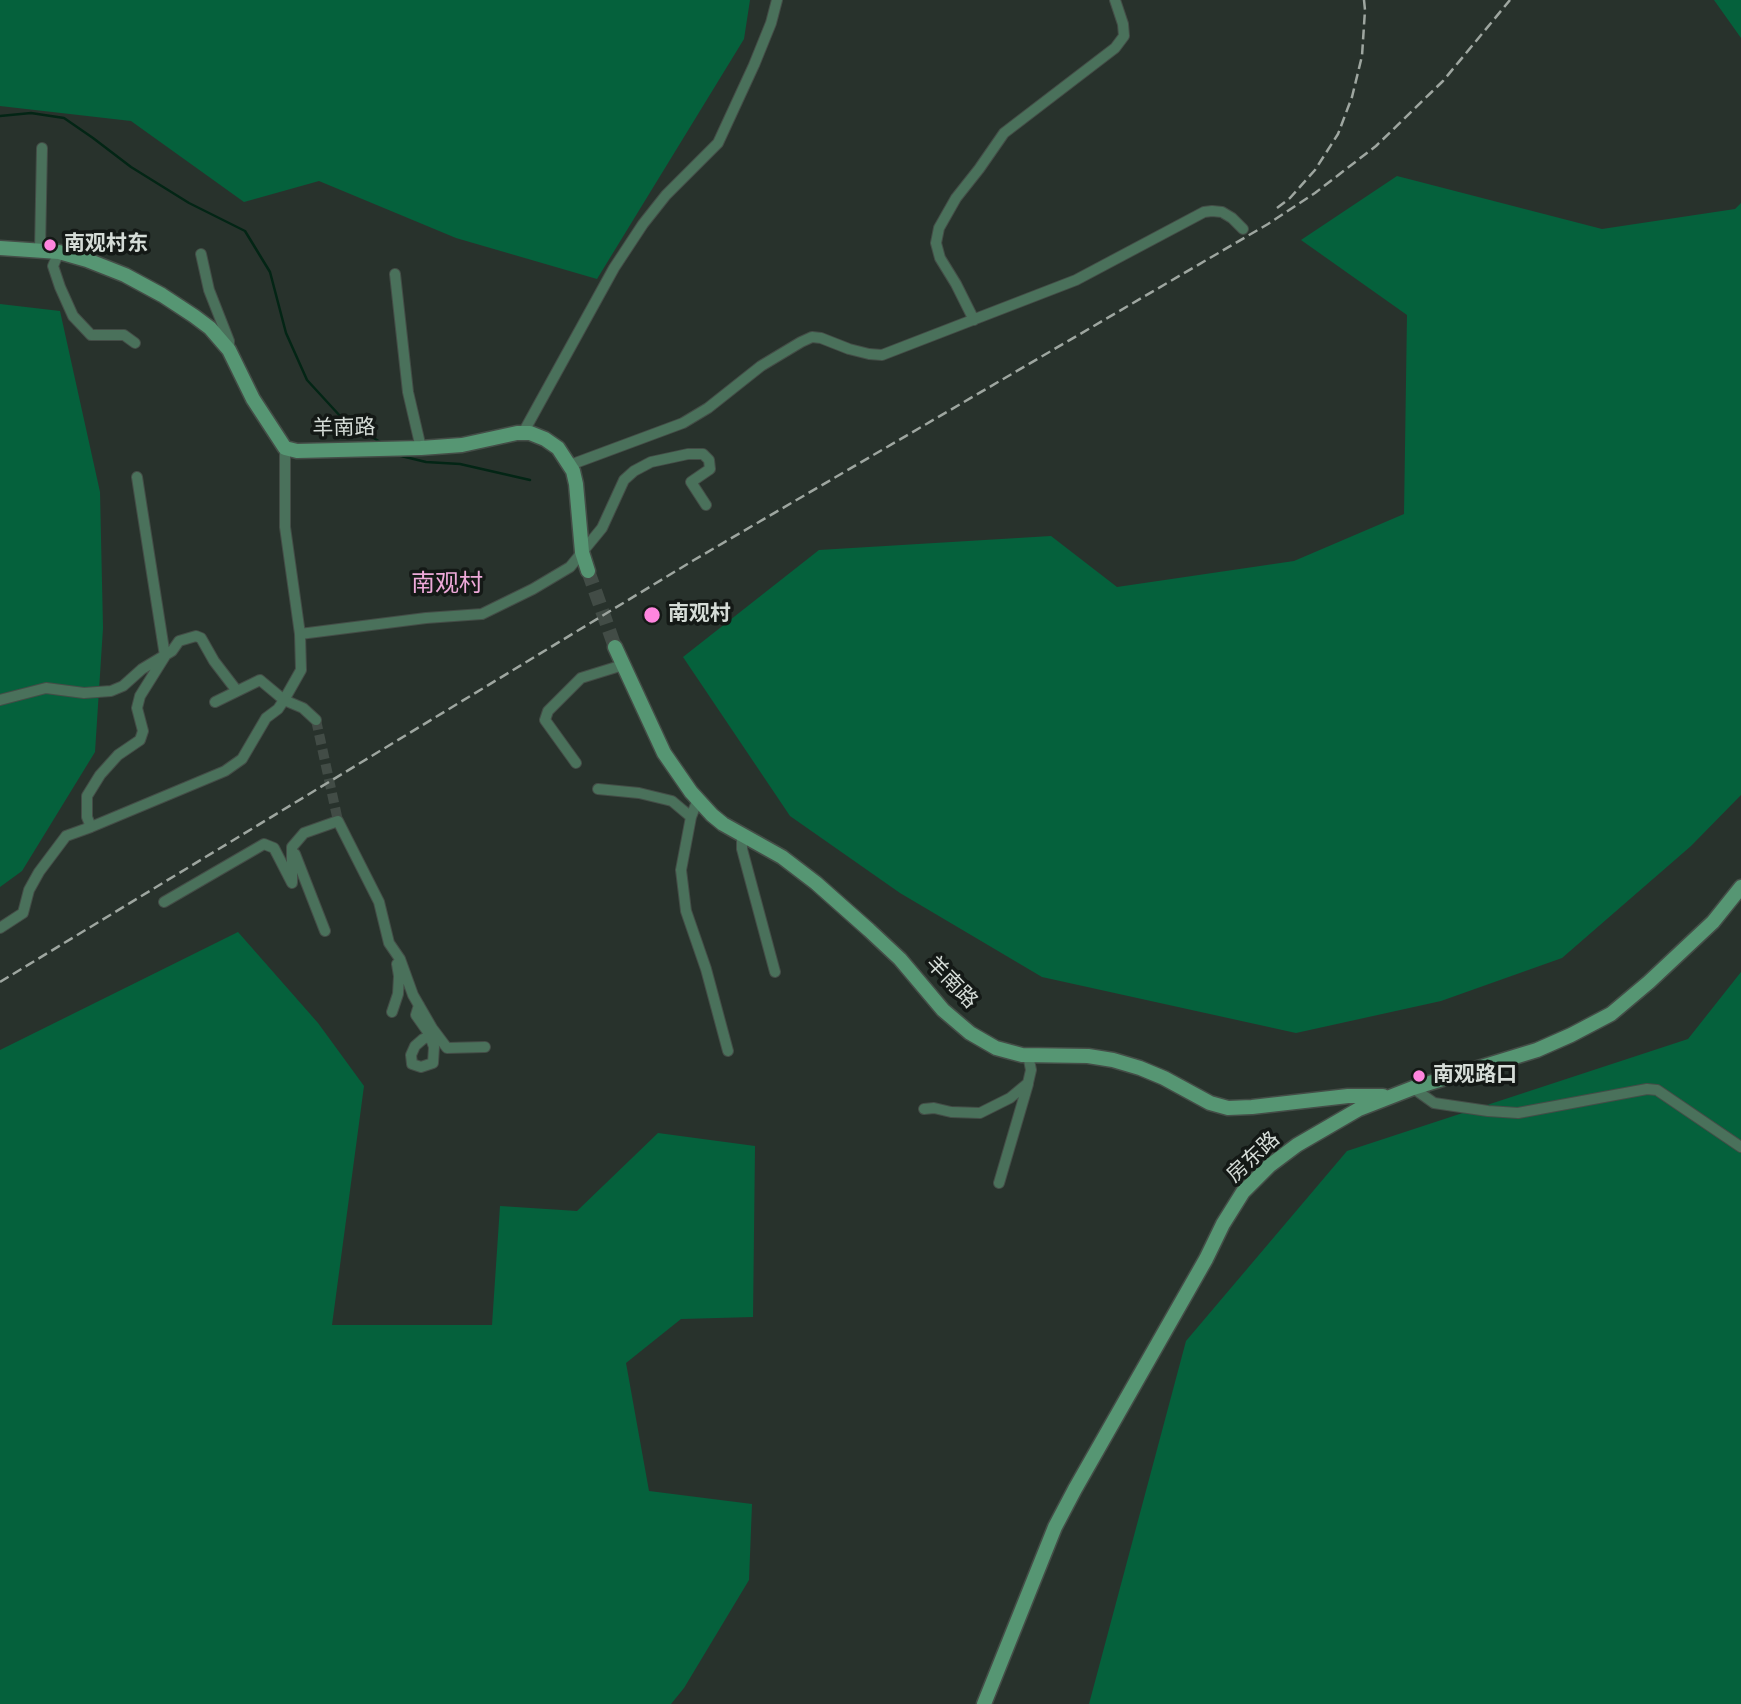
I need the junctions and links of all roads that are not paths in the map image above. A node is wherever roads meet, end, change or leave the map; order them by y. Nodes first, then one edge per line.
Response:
1 (778, 0) edge
2 (1115, 0) edge
3 (42, 148) dead end
4 (1243, 229) dead end
5 (0, 248) edge
6 (40, 250) junction
7 (59, 252) junction
8 (201, 254) dead end
9 (395, 274) dead end
10 (974, 320) junction
11 (135, 343) dead end
12 (229, 350) junction
13 (523, 433) junction
14 (285, 448) junction
15 (421, 449) junction
16 (569, 465) junction
17 (137, 477) dead end
18 (706, 505) dead end
19 (582, 552) junction
20 (588, 571) tunnel mouth
21 (300, 634) junction
22 (615, 647) tunnel mouth
23 (165, 656) junction
24 (623, 665) junction
25 (237, 691) junction
26 (0, 700) edge
27 (284, 700) junction
28 (215, 702) dead end
29 (316, 720) tunnel mouth
30 (576, 762) dead end
31 (598, 789) dead end
32 (698, 799) junction
33 (691, 817) junction
34 (91, 827) junction
35 (742, 835) junction
36 (292, 847) junction
37 (1741, 887) edge
38 (164, 902) dead end
39 (0, 928) edge
40 (325, 931) dead end
41 (396, 954) junction
42 (775, 972) dead end
43 (419, 1005) junction
44 (392, 1012) dead end
45 (430, 1037) dead end
46 (485, 1048) dead end
47 (729, 1051) dead end
48 (1028, 1055) junction
49 (1028, 1083) junction
50 (1413, 1088) junction
51 (1391, 1096) junction
52 (923, 1109) dead end
53 (1741, 1147) edge
54 (999, 1183) dead end
55 (984, 1704) edge

1 - 13 street
2 - 10 street
3 - 6 street
4 - 10 street
5 - 6 street, 羊南路
6 - 7 street, 羊南路
7 - 11 street
7 - 12 street, 羊南路
8 - 12 street
9 - 15 street
10 - 16 street
12 - 14 street, 羊南路
13 - 15 street, 羊南路
13 - 16 street
14 - 15 street, 羊南路
14 - 21 street
16 - 19 street
17 - 23 street
18 - 19 street
19 - 20 street
19 - 21 street
21 - 27 street
22 - 24 street, 羊南路
23 - 25 street
23 - 26 street
23 - 34 street
24 - 30 street
24 - 32 street, 羊南路
25 - 27 street
25 - 28 street
27 - 29 street
27 - 34 street
31 - 33 street
32 - 33 street
32 - 35 street, 羊南路
33 - 47 street
34 - 39 street
35 - 42 street
35 - 48 street, 羊南路
36 - 38 street
36 - 40 street
36 - 41 street
37 - 50 street, 房东路
41 - 43 street
41 - 44 street
43 - 45 street
43 - 46 street
48 - 49 street
48 - 51 street, 羊南路
49 - 52 street
49 - 54 street
50 - 51 street, 房东路
50 - 53 street
51 - 55 street, 房东路

